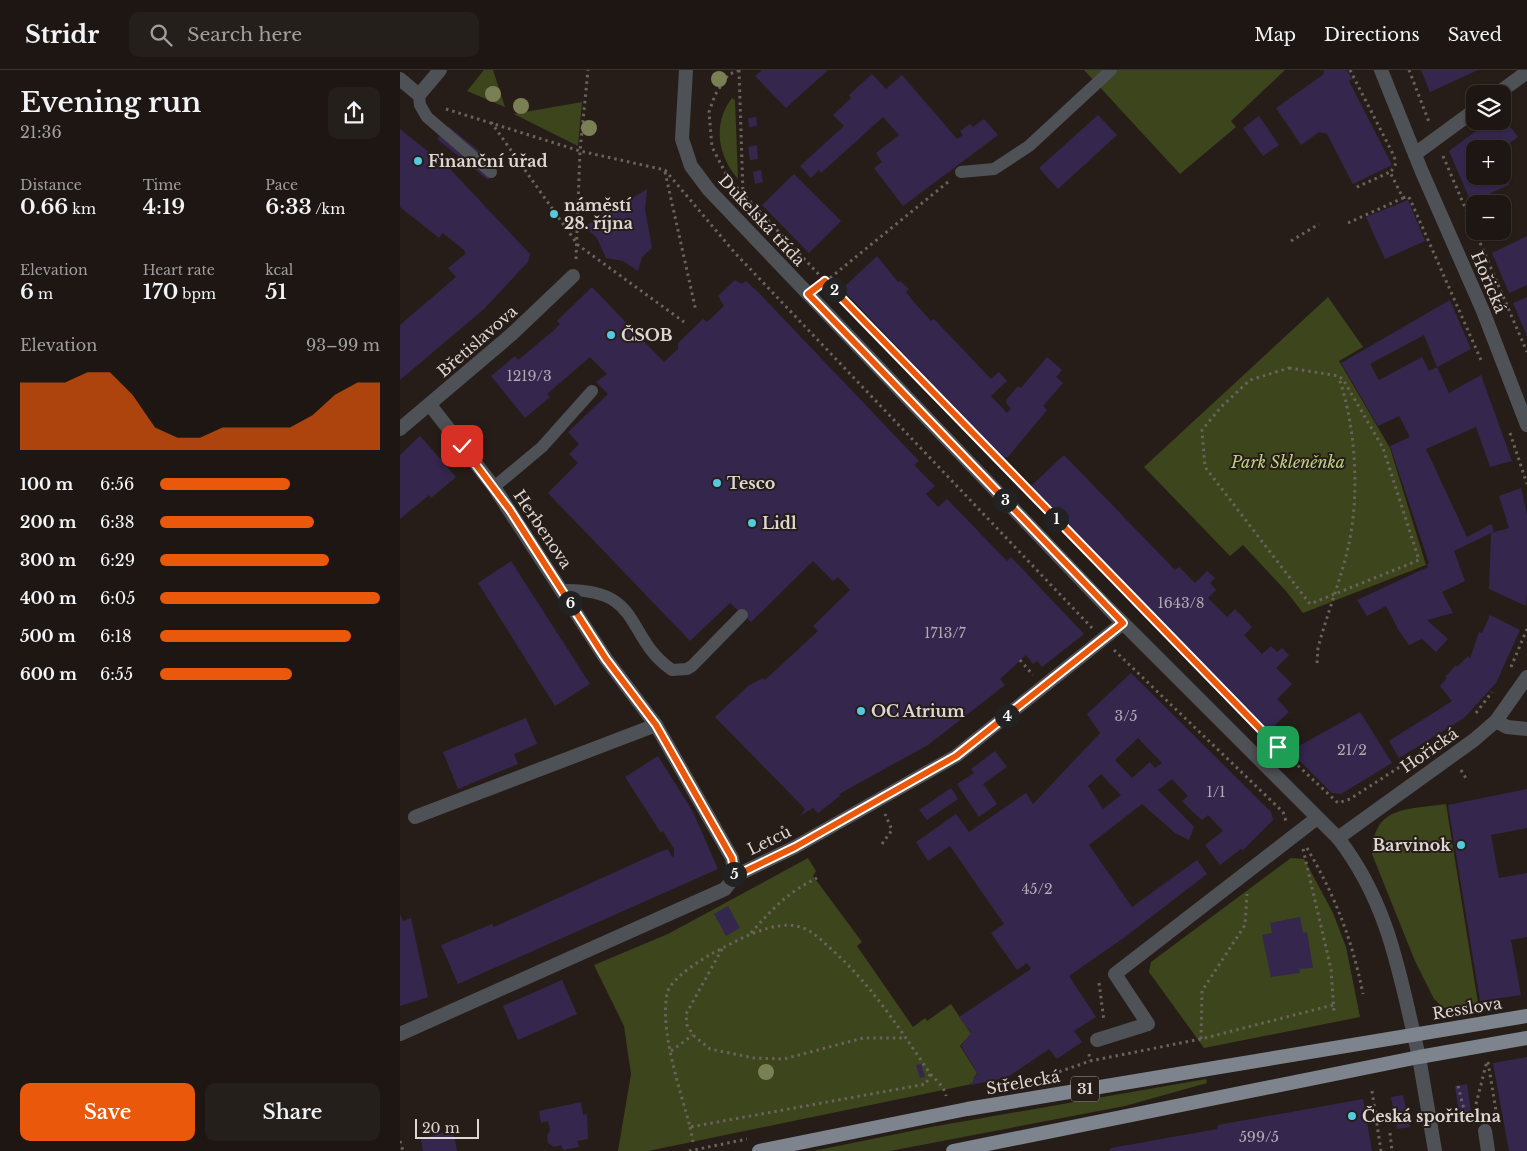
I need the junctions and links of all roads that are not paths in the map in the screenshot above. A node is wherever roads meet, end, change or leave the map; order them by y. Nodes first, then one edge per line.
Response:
1 (440, 70) edge
2 (686, 70) edge
3 (1111, 70) edge
4 (1381, 70) edge
5 (1527, 72) edge
6 (400, 79) edge
7 (1509, 85) edge
8 (419, 95) junction
9 (1466, 117) edge
10 (1415, 154) junction
11 (490, 172) dead end
12 (961, 172) road end
13 (573, 276) road end
14 (592, 391) dead end
15 (430, 405) junction
16 (1527, 425) edge
17 (400, 429) edge
18 (494, 487) junction
19 (562, 590) junction
20 (742, 615) dead end
21 (1123, 623) junction
22 (1527, 677) edge
23 (1496, 721) junction
24 (656, 725) junction
25 (1527, 730) edge
26 (415, 817) dead end
27 (1317, 818) junction
28 (1338, 838) junction
29 (735, 876) junction
30 (1527, 1016) edge
31 (400, 1034) edge
32 (1414, 1035) junction
33 (1527, 1038) edge
34 (1097, 1040) dead end
35 (1419, 1058) junction
36 (1485, 1131) dead end
37 (759, 1151) edge
38 (953, 1151) edge
39 (1435, 1151) edge
40 (1488, 1151) edge

1 - 8 street
2 - 21 street, Dukelská třída
3 - 12 lane
4 - 10 street, Hořická
5 - 7 street
6 - 8 street
8 - 11 lane
9 - 10 street
10 - 16 street, Hořická
13 - 15 street, Břetislavova
14 - 18 lane
15 - 17 street, Břetislavova
15 - 18 street, Herbenova
18 - 19 street, Herbenova
19 - 20 lane
19 - 24 street, Herbenova
21 - 27 street, Dukelská třída
21 - 29 street, Letců
22 - 23 street, Hořická
23 - 25 street
23 - 28 street, Hořická
24 - 26 street
24 - 29 street, Herbenova
27 - 28 street, Dukelská třída
27 - 34 street
28 - 32 street, Dukelská třída
29 - 31 street, Letců
30 - 32 main road, Resslova / 31
32 - 35 street, Dukelská třída
32 - 37 main road, Střelecká / 31
33 - 35 main road, 31
35 - 38 main road, 31
35 - 39 street, Dukelská třída
36 - 40 street

